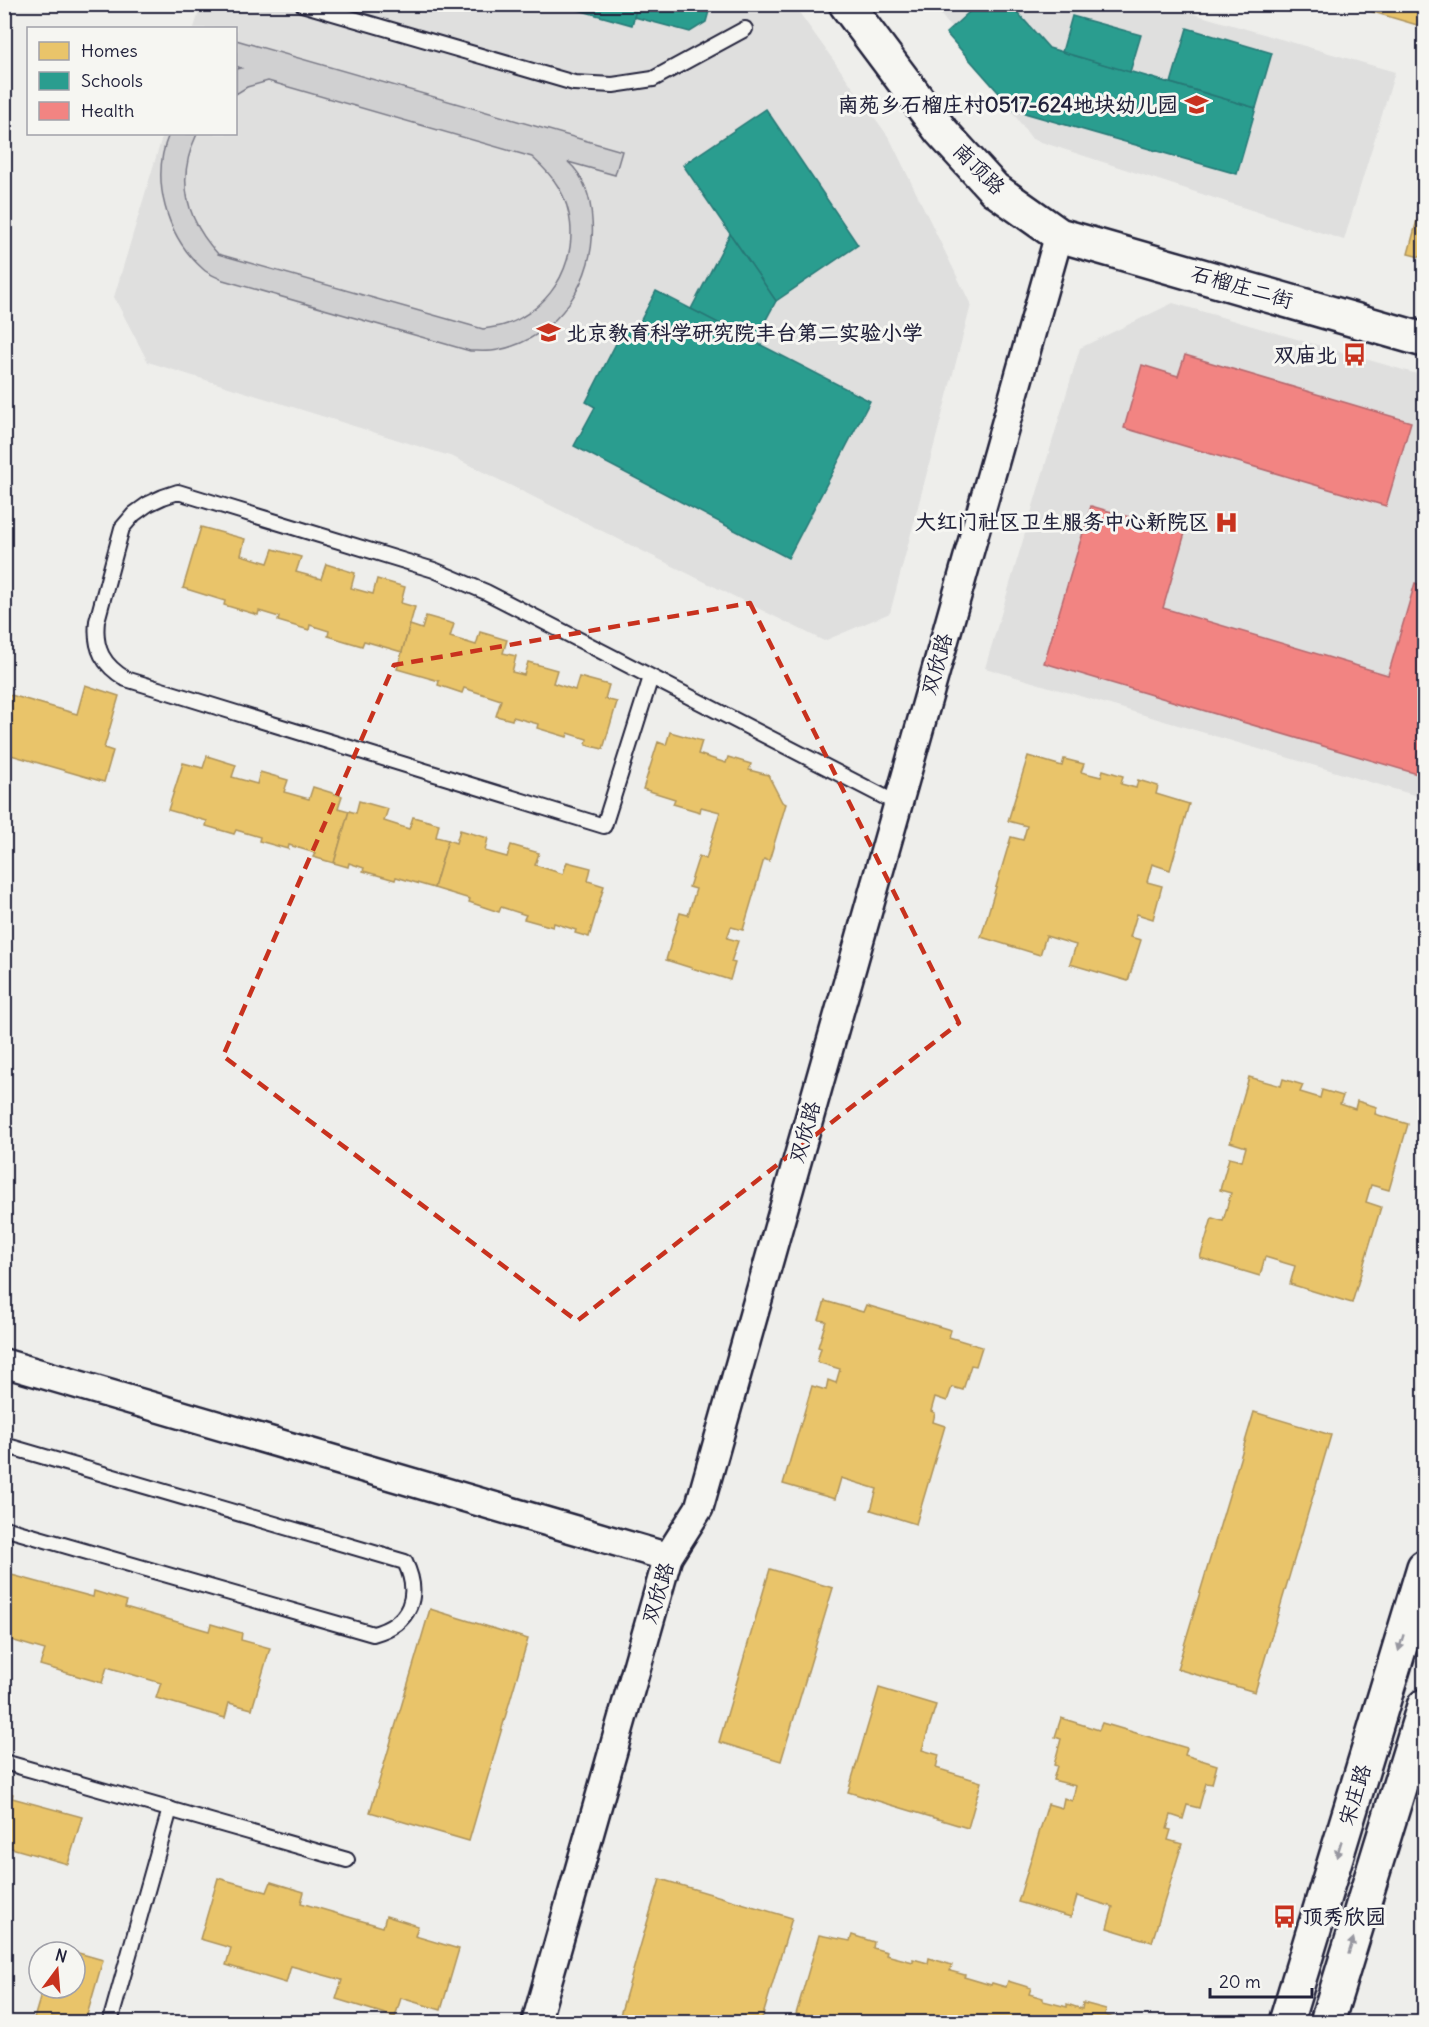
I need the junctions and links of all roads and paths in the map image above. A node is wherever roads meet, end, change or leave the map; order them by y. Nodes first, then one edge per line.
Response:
1 (846, 4) edge
2 (309, 5) edge
3 (745, 29) dead end
4 (1059, 235) junction
5 (1425, 340) edge
6 (651, 676) junction
7 (898, 804) junction
8 (4, 1363) edge
9 (4, 1445) edge
10 (4, 1528) edge
11 (668, 1557) junction
12 (1425, 1567) edge
13 (1425, 1706) edge
14 (4, 1762) edge
15 (170, 1809) junction
16 (347, 1860) dead end
17 (110, 2022) edge
18 (536, 2022) edge
19 (1286, 2022) edge
20 (1327, 2022) edge

1 - 4 main road, 南顶路
2 - 3 lane
4 - 5 main road, 石榴庄二街
4 - 7 street, 双欣路
6 - 6 lane
6 - 7 lane
7 - 11 street, 双欣路
8 - 11 street
9 - 10 lane
11 - 18 street, 双欣路
12 -> 19 main road, 宋庄路
20 -> 13 main road, 宋庄路
14 - 15 lane
15 - 16 lane
15 - 17 lane

